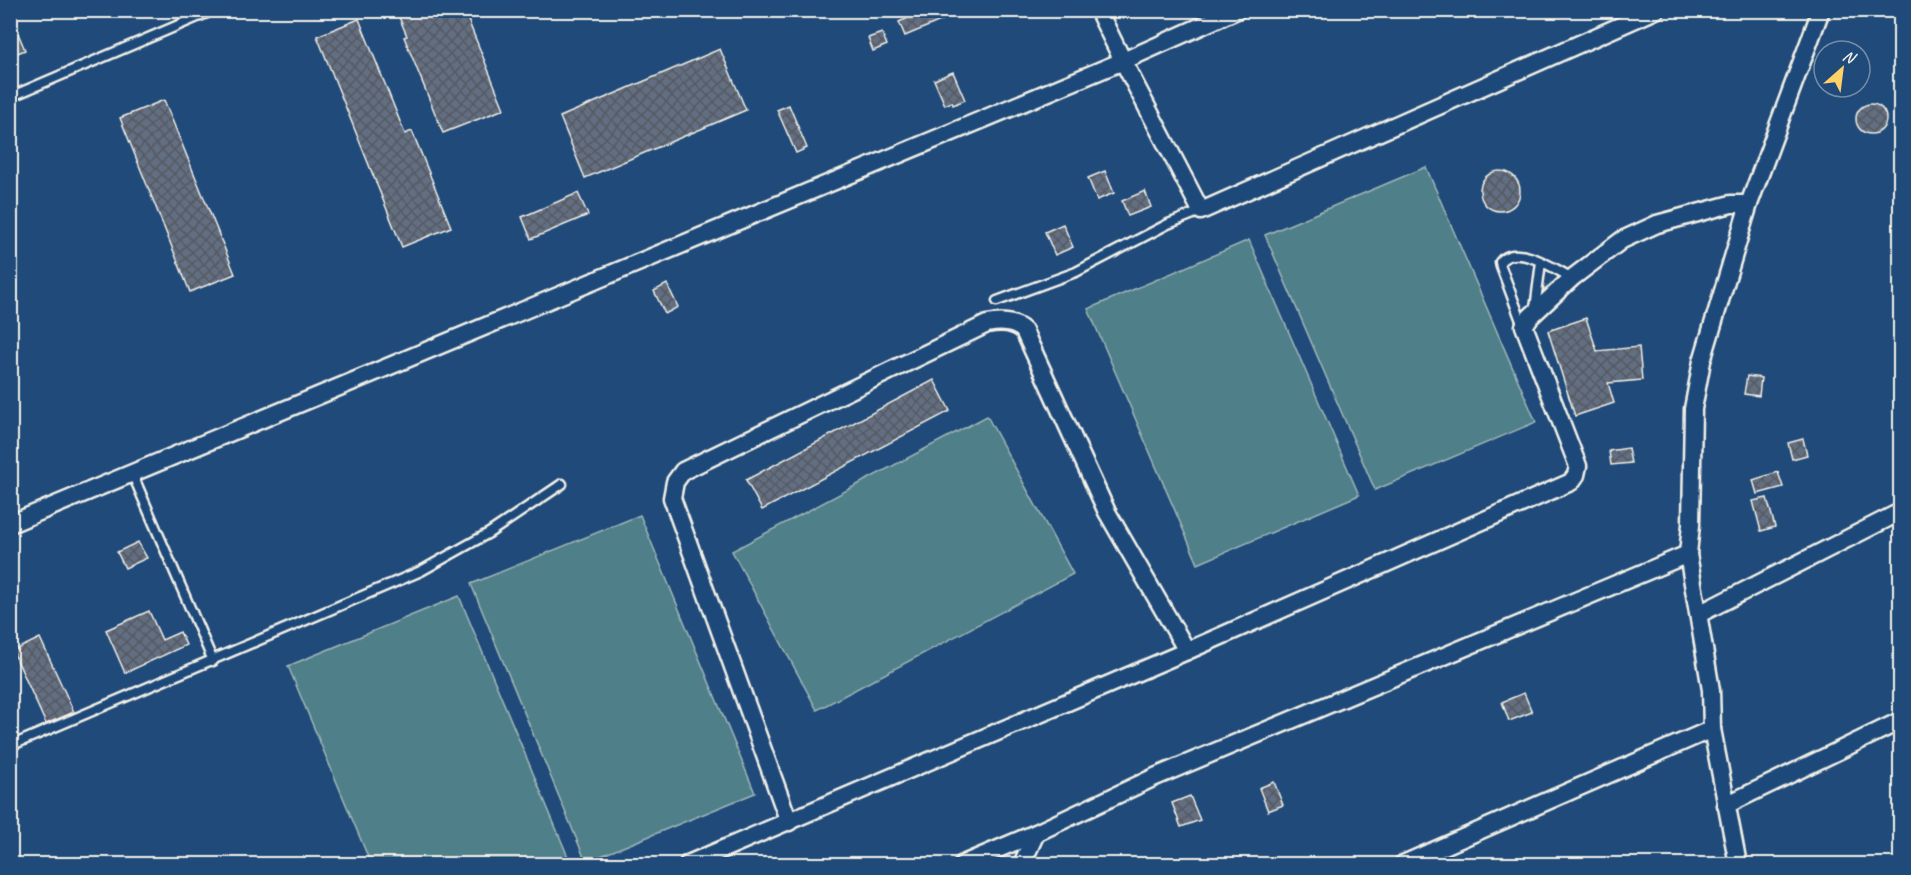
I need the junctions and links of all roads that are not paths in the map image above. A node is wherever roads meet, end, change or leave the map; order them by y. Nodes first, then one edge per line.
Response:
1 (214, 10) edge
2 (1098, 10) edge
3 (1237, 10) edge
4 (1656, 10) edge
5 (1821, 10) edge
6 (1123, 62) junction
7 (10, 97) edge
8 (1749, 204) junction
9 (1201, 211) junction
10 (1540, 262) junction
11 (1572, 278) junction
12 (997, 301) dead end
13 (1535, 312) junction
14 (1524, 326) junction
15 (132, 473) junction
16 (562, 484) dead end
17 (1900, 513) edge
18 (10, 524) edge
19 (1688, 554) junction
20 (1699, 614) junction
21 (1187, 651) junction
22 (213, 661) junction
23 (1900, 721) edge
24 (1712, 729) junction
25 (10, 746) edge
26 (1726, 805) junction
27 (789, 822) junction
28 (1036, 833) junction
29 (688, 864) edge
30 (963, 864) edge
31 (1022, 864) edge
32 (1403, 864) edge
33 (1738, 864) edge

1 - 7 lane
2 - 6 street
3 - 6 street
4 - 9 street
5 - 8 street
6 - 9 street
6 - 15 street
8 - 11 street
8 - 19 street
9 - 12 lane
10 - 11 lane
10 - 13 lane
10 - 14 lane
11 - 13 street
13 - 14 street
14 - 21 street
15 - 18 street
15 - 22 lane
16 - 22 lane
17 - 20 street
19 - 20 street
19 - 28 street
20 - 24 street
21 - 27 street
21 - 27 street
22 - 25 lane
23 - 26 street
24 - 26 street
24 - 32 street
26 - 33 street
27 - 29 street
28 - 30 street
28 - 31 street

